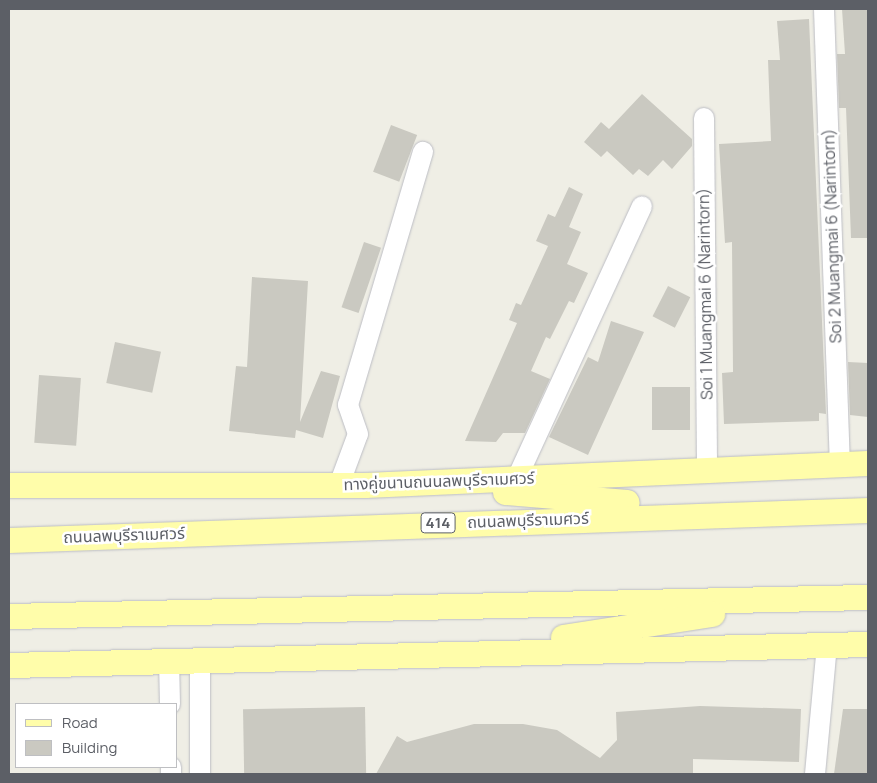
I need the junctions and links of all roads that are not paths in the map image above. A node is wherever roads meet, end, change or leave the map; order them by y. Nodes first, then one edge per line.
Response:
1 (824, 9) edge
2 (704, 118) dead end
3 (423, 152) dead end
4 (642, 206) dead end
5 (868, 463) edge
6 (840, 464) junction
7 (707, 470) junction
8 (517, 478) junction
9 (9, 485) edge
10 (340, 485) junction
11 (365, 485) junction
12 (868, 510) edge
13 (735, 512) junction
14 (9, 540) edge
15 (858, 598) edge
16 (9, 616) edge
17 (868, 644) edge
18 (827, 645) junction
19 (460, 652) junction
20 (169, 660) junction
21 (200, 660) junction
22 (9, 665) edge
23 (170, 703) edge
24 (200, 774) edge
25 (815, 774) edge

1 - 6 street, Soi 2 Muangmai 6 (Narintorn)
2 - 7 street, Soi 1 Muangmai 6 (Narintorn)
3 - 10 street
4 - 8 street
5 - 6 main road, ทางคู่ขนานถนนลพบุรีราเมศวร์
6 - 7 main road, ทางคู่ขนานถนนลพบุรีราเมศวร์
7 - 8 main road, ทางคู่ขนานถนนลพบุรีราเมศวร์
8 - 11 main road, ทางคู่ขนานถนนลพบุรีราเมศวร์
9 - 10 main road, ทางคู่ขนานถนนลพบุรีราเมศวร์
10 - 11 main road, ทางคู่ขนานถนนลพบุรีราเมศวร์
11 - 13 main road
12 - 13 main road, ถนนลพบุรีราเมศวร์ / 414
13 - 14 main road, ถนนลพบุรีราเมศวร์ / 414
15 - 16 main road
15 - 19 main road
17 - 18 main road
18 - 19 main road
18 - 25 street
19 - 21 main road
20 - 21 main road
20 - 22 main road
20 - 23 street
21 - 24 street

